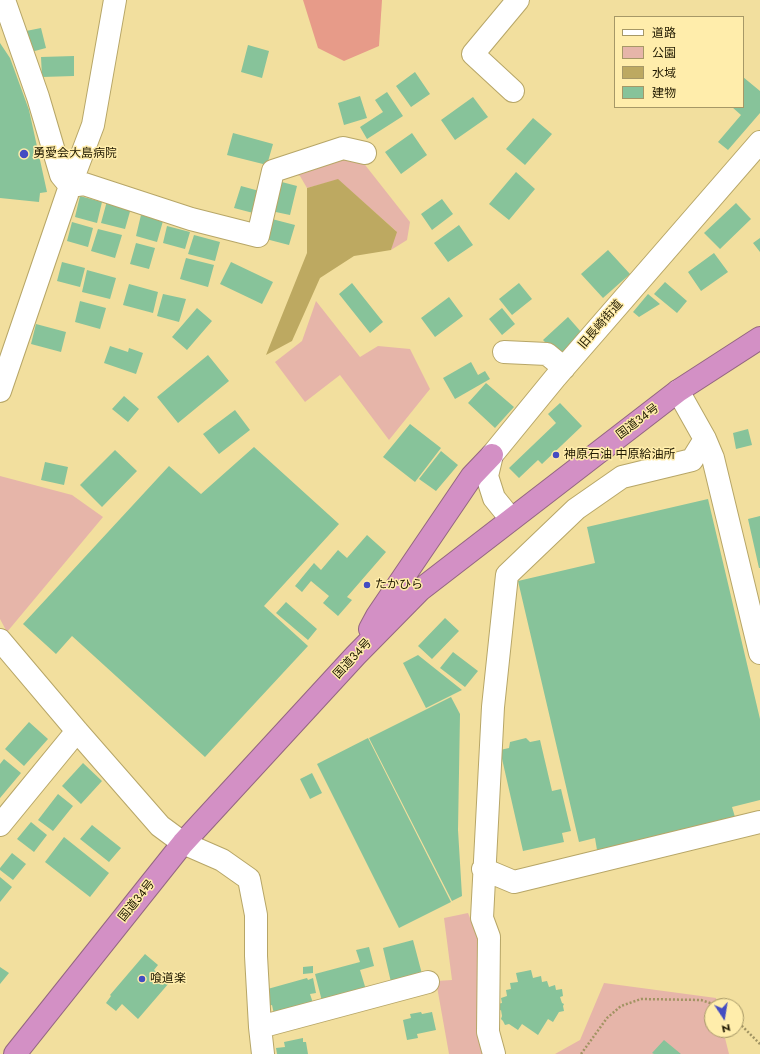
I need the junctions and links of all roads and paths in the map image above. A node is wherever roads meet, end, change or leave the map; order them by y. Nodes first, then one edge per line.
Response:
1 (4, 0) edge
2 (115, 0) edge
3 (518, 0) edge
4 (513, 91) dead end
5 (760, 142) edge
6 (365, 153) dead end
7 (70, 186) junction
8 (760, 338) edge
9 (504, 352) dead end
10 (564, 368) junction
11 (0, 391) edge
12 (678, 391) junction
13 (705, 439) junction
14 (492, 455) junction
15 (511, 519) junction
16 (0, 640) edge
17 (760, 653) edge
18 (356, 655) junction
19 (77, 731) junction
20 (760, 822) edge
21 (0, 825) edge
22 (182, 843) junction
23 (483, 869) junction
24 (428, 982) dead end
25 (704, 1001) edge
26 (260, 1027) junction
27 (744, 1028) edge
28 (760, 1044) edge
29 (15, 1054) edge
30 (264, 1054) edge
31 (494, 1054) edge
32 (581, 1054) edge

1 - 7 street
2 - 7 street
3 - 4 street
5 - 10 street, 旧長崎街道
6 - 7 street
7 - 11 street
8 - 12 highway, 国道34号
9 - 10 street
10 - 14 street, 旧長崎街道
12 - 13 street
12 - 15 highway, 国道34号
13 - 17 street
13 - 23 street
14 - 15 street, 旧長崎街道
14 - 18 highway
15 - 18 highway, 国道34号
16 - 19 street
18 - 22 highway, 国道34号
19 - 21 street
19 - 22 street
20 - 23 street
22 - 26 street
22 - 29 highway, 国道34号
23 - 31 street
24 - 26 street
25 - 32 path
26 - 30 street
27 - 28 path

